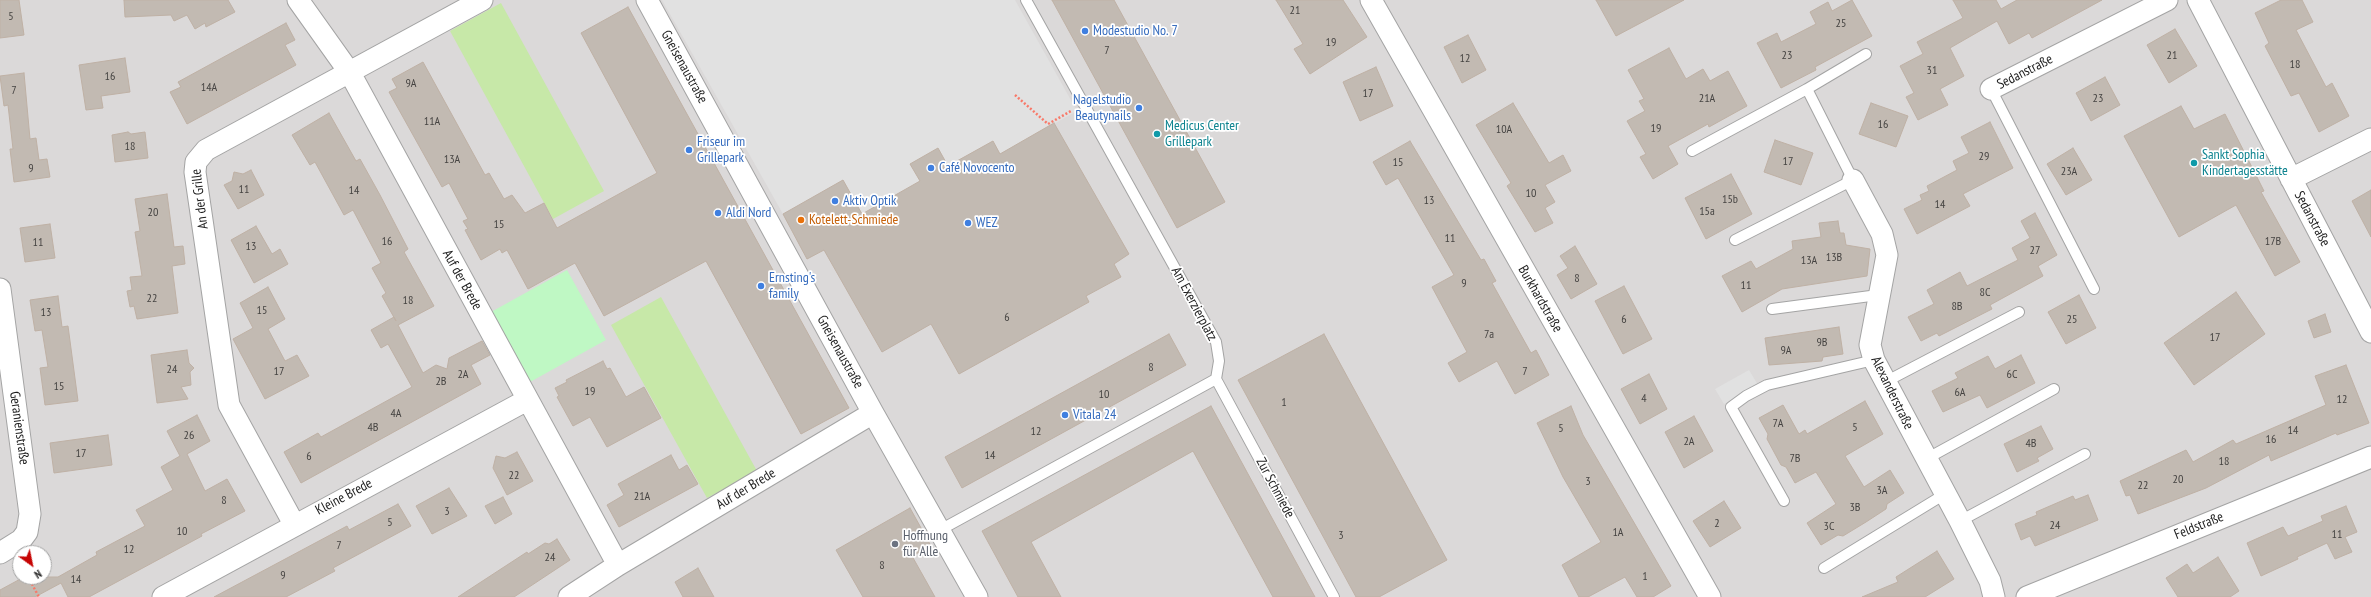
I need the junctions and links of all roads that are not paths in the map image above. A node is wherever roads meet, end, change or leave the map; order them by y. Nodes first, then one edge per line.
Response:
1 (298, 0) edge
2 (482, 0) edge
3 (647, 0) edge
4 (1026, 0) edge
5 (1371, 0) edge
6 (2167, 0) edge
7 (2198, 0) edge
8 (1866, 54) dead end
9 (350, 73) junction
10 (1807, 89) junction
11 (1991, 89) joint
12 (2371, 139) edge
13 (1692, 151) dead end
14 (2291, 179) junction
15 (1853, 180) junction
16 (1736, 240) dead end
17 (2094, 288) dead end
18 (0, 290) edge
19 (1878, 295) junction
20 (1772, 309) dead end
21 (2019, 312) dead end
22 (2371, 332) edge
23 (1874, 360) junction
24 (1216, 379) junction
25 (1885, 382) junction
26 (2054, 389) dead end
27 (527, 400) junction
28 (873, 413) junction
29 (2085, 454) dead end
30 (2371, 457) edge
31 (1926, 459) junction
32 (1945, 494) junction
33 (1784, 501) dead end
34 (1960, 521) junction
35 (294, 524) junction
36 (940, 530) junction
37 (0, 553) edge
38 (618, 565) junction
39 (1824, 568) dead end
40 (163, 597) edge
41 (569, 597) edge
42 (977, 597) edge
43 (1334, 597) edge
44 (1710, 597) edge
45 (1994, 597) edge
46 (2027, 597) edge

1 - 9 street, Auf der Brede
2 - 9 street, An der Grille
3 - 28 street, Gneisenaustraße
4 - 24 lane, Am Exerzierplatz
5 - 44 street, Burkhardstraße
6 - 11 street, Sedanstraße
7 - 14 street, Sedanstraße
8 - 10 lane
9 - 27 street, Auf der Brede
9 - 35 street, An der Grille
10 - 13 lane
10 - 15 lane
11 - 17 lane
12 - 14 street
14 - 22 street, Sedanstraße
15 - 16 lane
15 - 19 street, Alexanderstraße
18 - 37 street, Geranienstraße
19 - 20 lane
19 - 23 street, Alexanderstraße
21 - 25 lane
23 - 25 street, Alexanderstraße
23 - 33 lane
24 - 36 lane
24 - 43 lane, Zur Schmiede
25 - 31 street, Alexanderstraße
26 - 31 lane
27 - 35 street, Kleine Brede
27 - 38 street, Auf der Brede
28 - 36 street, Gneisenaustraße
28 - 38 street, Auf der Brede
29 - 34 lane
30 - 46 street, Feldstraße
31 - 32 street, Alexanderstraße
32 - 34 street, Alexanderstraße
32 - 39 lane
34 - 45 street, Alexanderstraße
35 - 40 street, Kleine Brede
36 - 42 street, Gneisenaustraße
38 - 41 street, Auf der Brede

